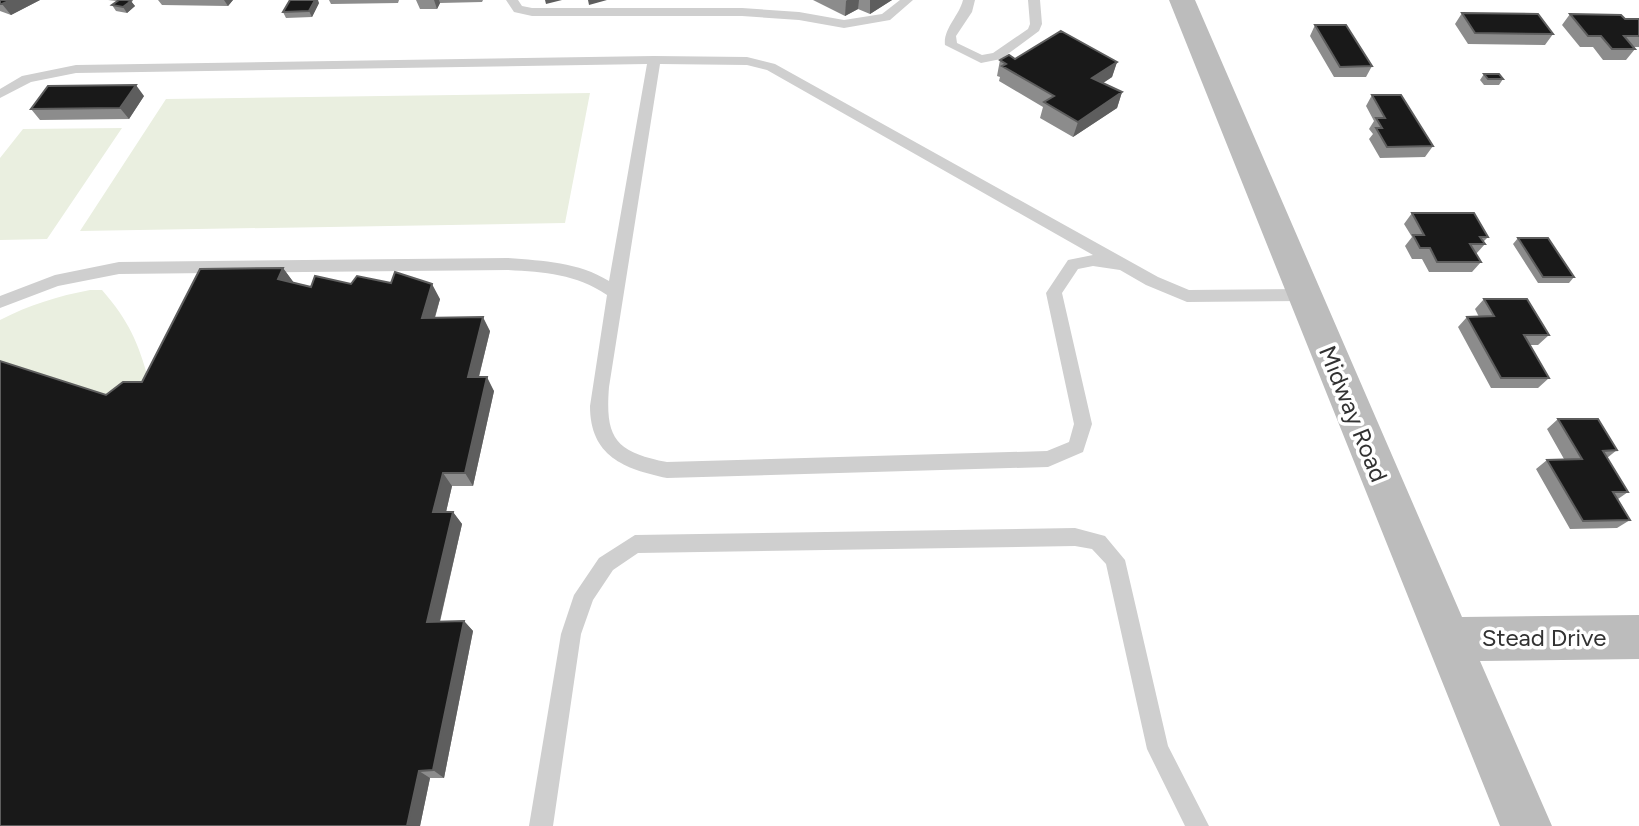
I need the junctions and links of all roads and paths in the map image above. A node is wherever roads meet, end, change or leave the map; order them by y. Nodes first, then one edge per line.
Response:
1 (512, 0) edge
2 (907, 0) edge
3 (969, 0) edge
4 (1034, 0) edge
5 (1182, 0) edge
6 (654, 60) junction
7 (0, 94) edge
8 (1123, 265) junction
9 (615, 293) junction
10 (1304, 295) junction
11 (0, 302) edge
12 (1639, 637) edge
13 (1448, 639) junction
14 (541, 826) edge
15 (1198, 826) edge
16 (1525, 826) edge

1 - 2 lane
3 - 4 lane
5 - 10 main road, Midway Road
6 - 7 lane
6 - 8 lane
6 - 9 lane
8 - 9 lane
8 - 10 lane
9 - 11 lane
10 - 13 main road, Midway Road
12 - 13 main road, Stead Drive
13 - 16 main road, Midway Road
14 - 15 lane

